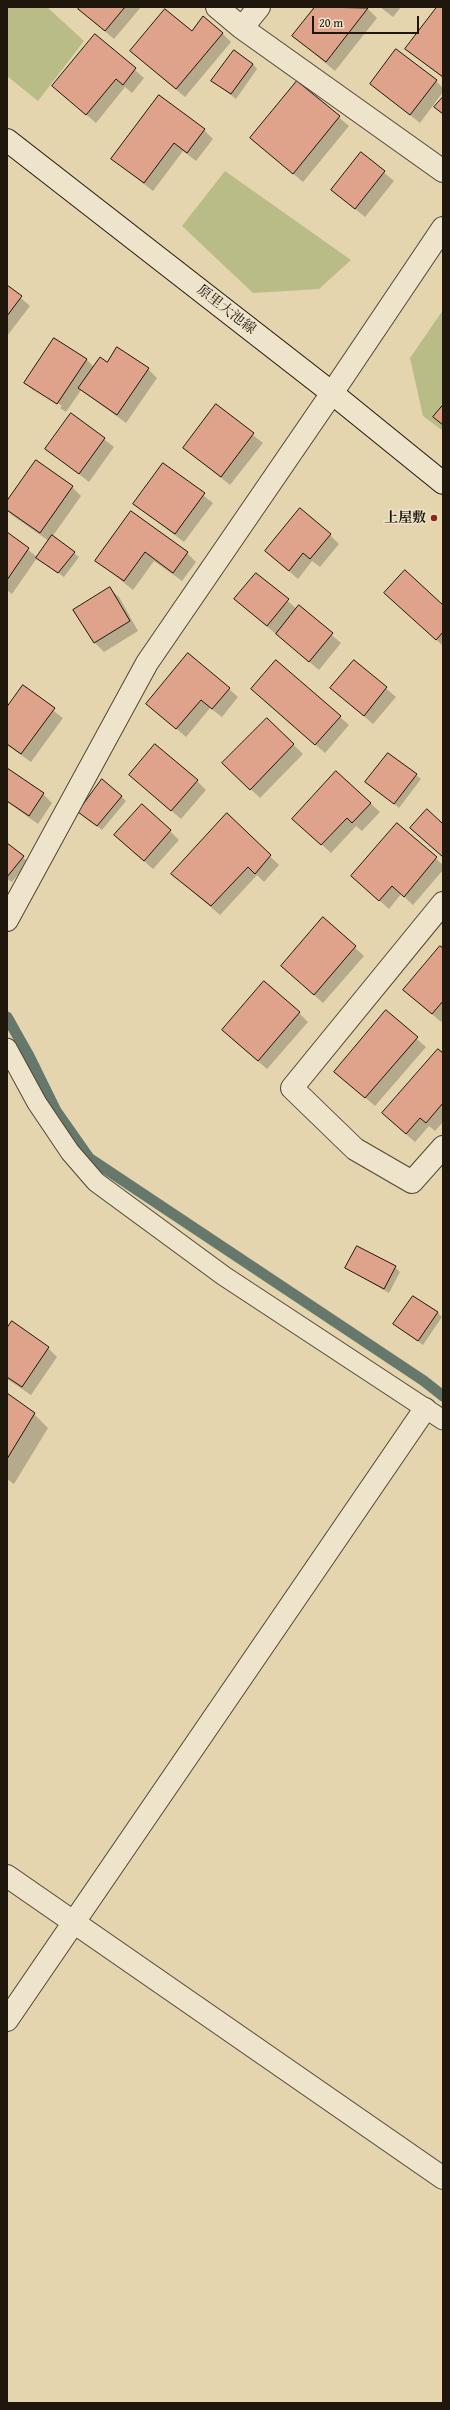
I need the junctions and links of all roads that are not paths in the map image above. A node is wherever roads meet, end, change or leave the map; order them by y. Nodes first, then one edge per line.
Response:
1 (217, 7) edge
2 (259, 7) edge
3 (242, 28) junction
4 (7, 140) edge
5 (443, 171) edge
6 (443, 228) edge
7 (332, 393) junction
8 (443, 483) edge
9 (443, 903) edge
10 (7, 920) edge
11 (7, 1048) edge
12 (443, 1147) edge
13 (434, 1414) edge
14 (7, 1876) edge
15 (74, 1922) junction
16 (7, 2020) edge
17 (443, 2178) edge

1 - 3 street
2 - 3 street
3 - 5 street
4 - 7 street, 原里大池線
6 - 7 street
7 - 8 street, 原里大池線
7 - 10 street
9 - 12 street
11 - 13 lane
13 - 15 street
14 - 15 street
15 - 16 street
15 - 17 street

